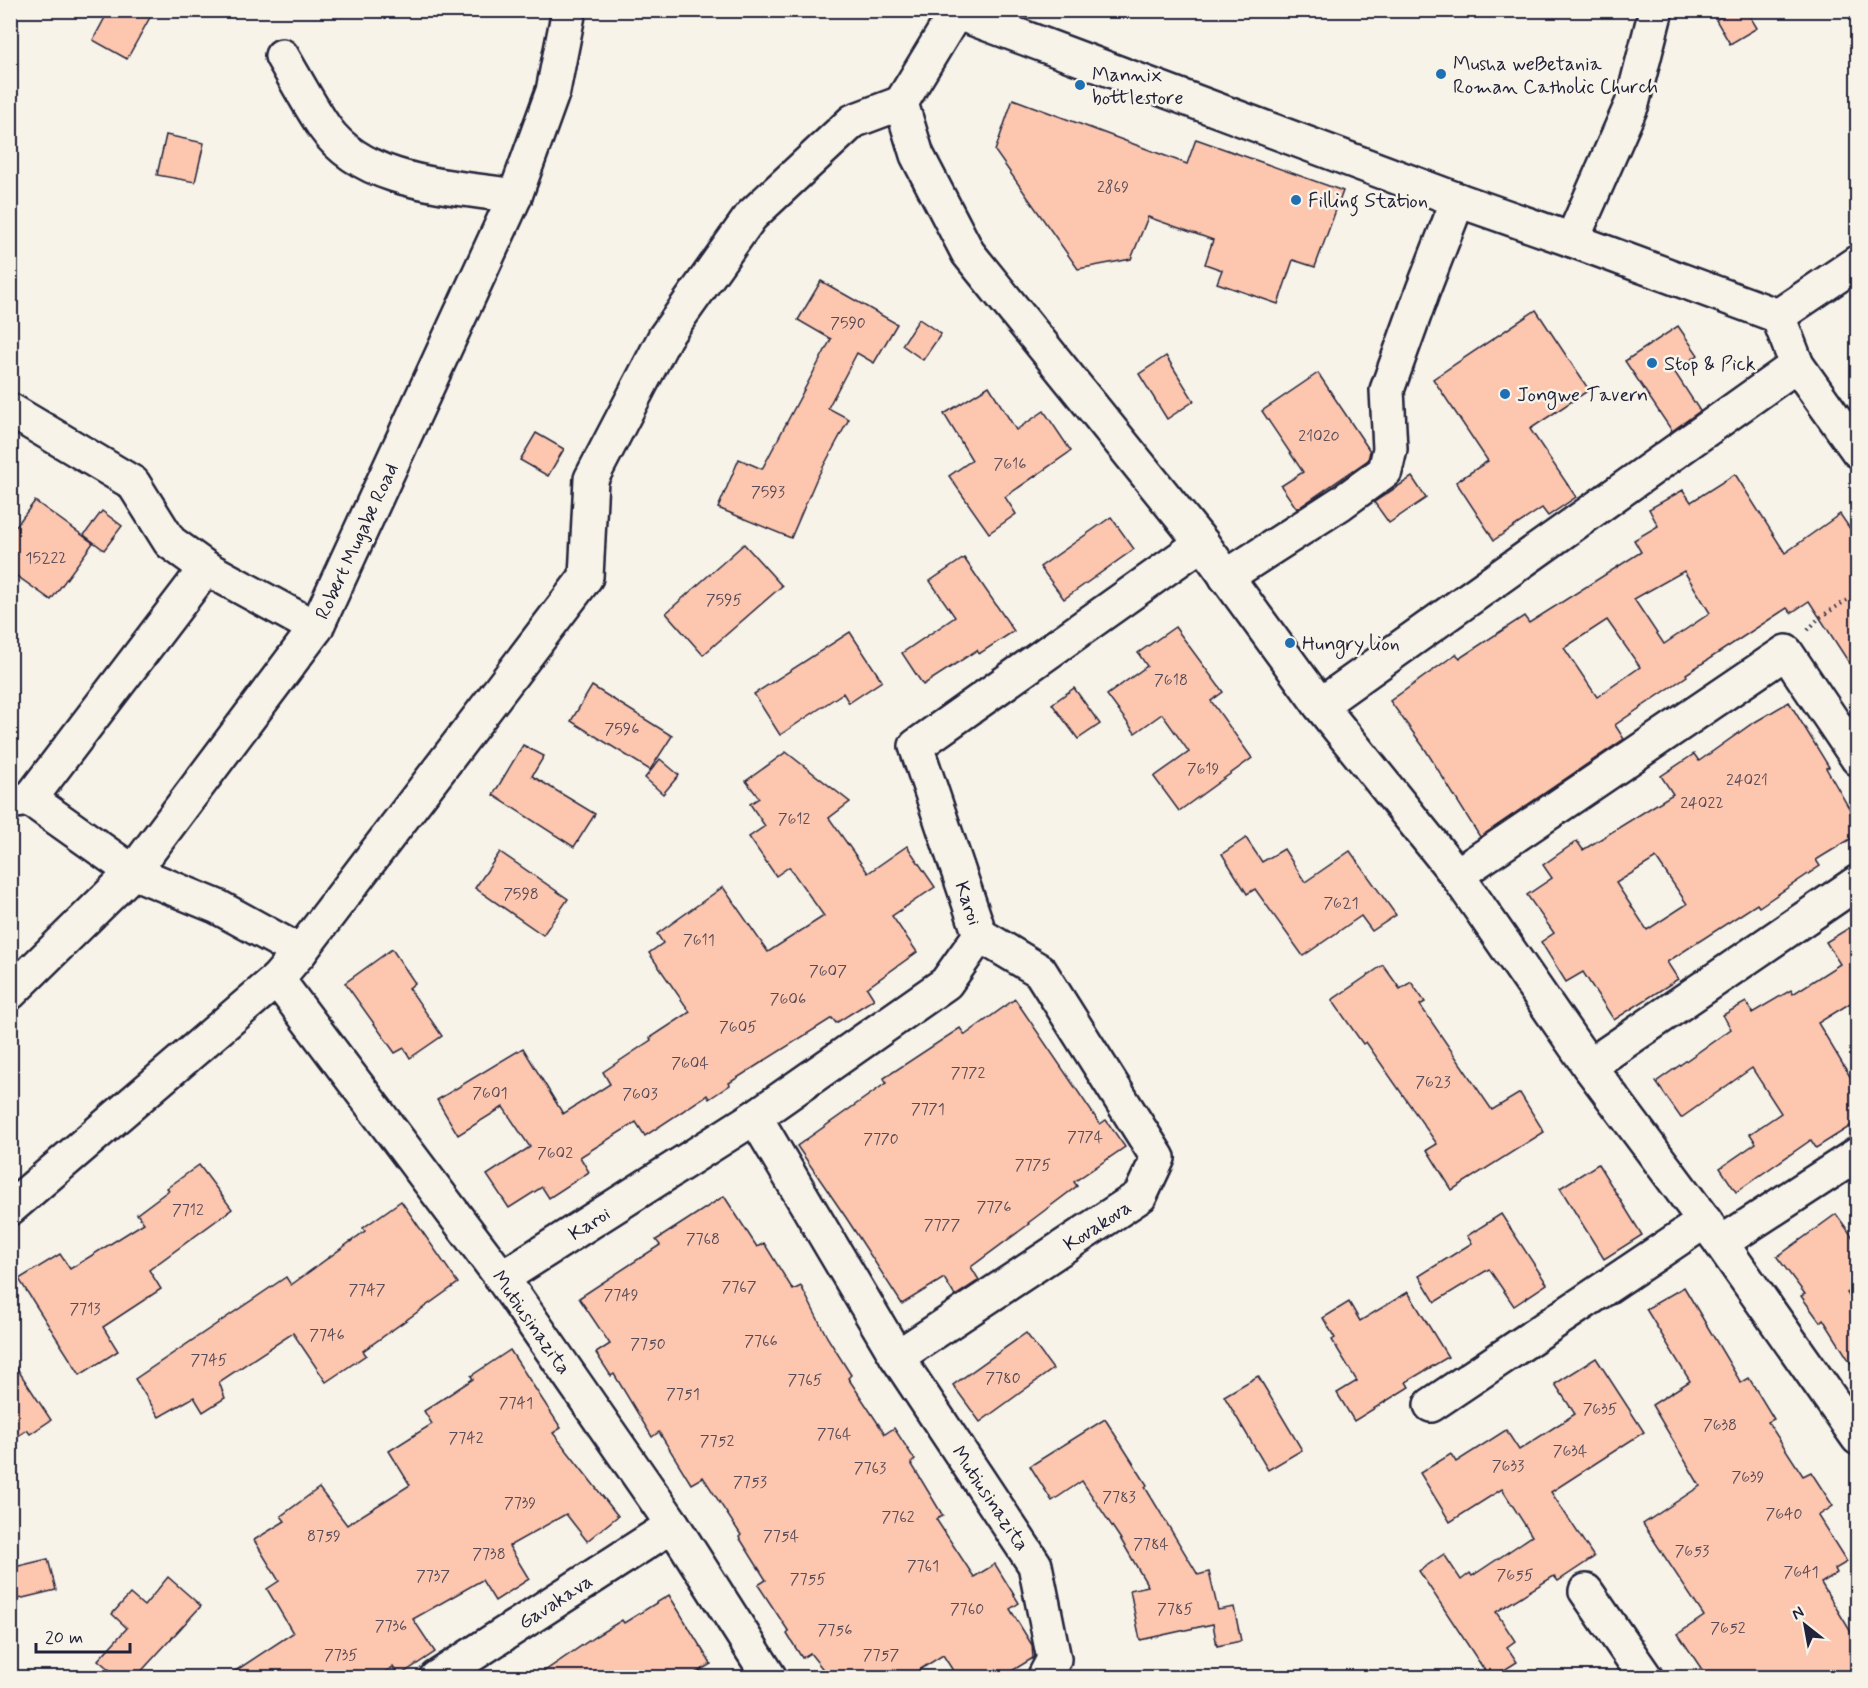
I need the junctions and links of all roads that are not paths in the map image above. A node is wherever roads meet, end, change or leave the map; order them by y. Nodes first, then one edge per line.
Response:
1 (569, 10) edge
2 (1656, 10) edge
3 (953, 12) edge
4 (282, 56) dead end
5 (901, 103) junction
6 (515, 196) junction
7 (1458, 200) junction
8 (1572, 240) junction
9 (1857, 262) edge
10 (1778, 316) junction
11 (1797, 365) junction
12 (10, 410) edge
13 (1857, 451) edge
14 (1202, 543) junction
15 (207, 568) junction
16 (1226, 577) junction
17 (316, 628) junction
18 (1320, 705) junction
19 (1857, 759) edge
20 (20, 800) edge
21 (133, 872) junction
22 (1457, 875) junction
23 (1857, 882) edge
24 (980, 935) junction
25 (300, 952) junction
26 (277, 979) junction
27 (10, 993) edge
28 (1589, 1066) junction
29 (755, 1117) junction
30 (1857, 1154) edge
31 (10, 1208) edge
32 (1713, 1232) junction
33 (502, 1278) junction
34 (897, 1357) junction
35 (1431, 1405) dead end
36 (1857, 1435) edge
37 (673, 1525) junction
38 (1586, 1591) dead end
39 (436, 1677) edge
40 (770, 1677) edge
41 (1044, 1677) edge
42 (1646, 1677) edge

1 - 6 street, Robert Mugabe Road
2 - 8 street
3 - 5 street
3 - 7 street
4 - 6 street
5 - 14 street
5 - 25 street
6 - 17 street, Robert Mugabe Road
7 - 8 street
7 - 16 street
8 - 10 street
9 - 10 street
10 - 11 street
11 - 13 street
11 - 18 street
12 - 15 street
14 - 16 street
14 - 24 street, Karoi
15 - 17 street
15 - 20 street
16 - 18 street
17 - 21 street, Robert Mugabe Road
18 - 22 street
19 - 22 street
20 - 21 street
21 - 25 street
21 - 27 street, Robert Mugabe Road
22 - 28 street
23 - 28 street
24 - 29 street, Karoi
24 - 34 street, Kovakova
25 - 26 street
26 - 31 street
26 - 33 street, Mutiusinazita
28 - 32 street
29 - 33 street, Karoi
29 - 34 street, Mutiusinazita
30 - 32 street
32 - 35 street
32 - 36 street
33 - 37 street, Mutiusinazita
34 - 41 street, Mutiusinazita
37 - 39 street, Gavakava
37 - 40 street, Mutiusinazita
38 - 42 street

